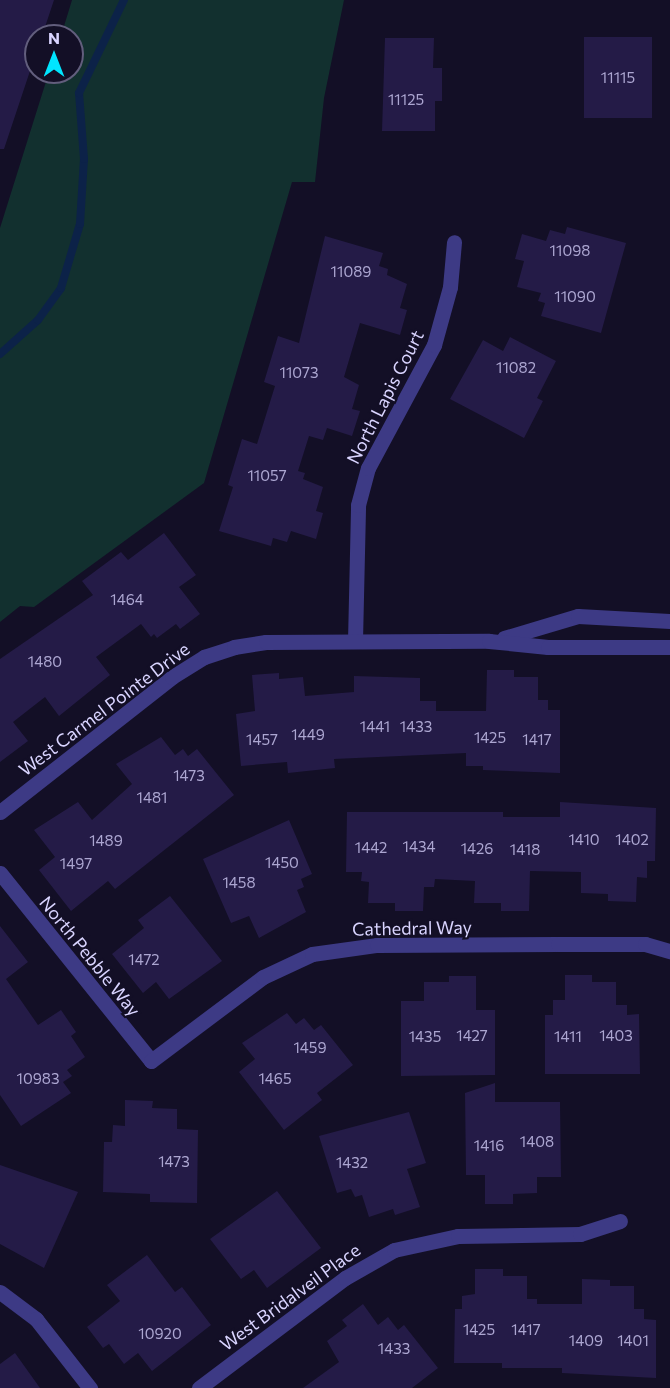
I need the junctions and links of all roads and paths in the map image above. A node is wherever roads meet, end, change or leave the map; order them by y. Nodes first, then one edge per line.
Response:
1 (454, 242) dead end
2 (670, 621) edge
3 (355, 641) junction
4 (489, 641) junction
5 (670, 647) edge
6 (0, 812) edge
7 (0, 873) edge
8 (670, 951) edge
9 (151, 1061) joint
10 (620, 1221) dead end
11 (0, 1292) edge
12 (90, 1388) edge
13 (199, 1388) edge

1 - 3 street, North Lapis Court
2 - 4 street, West Carmel Pointe Drive
3 - 4 street, West Carmel Pointe Drive
3 - 6 street, West Carmel Pointe Drive
4 - 5 street, West Carmel Pointe Drive
7 - 9 street, North Pebble Way
8 - 9 street, Cathedral Way
10 - 13 street, West Bridalveil Place
11 - 12 street

